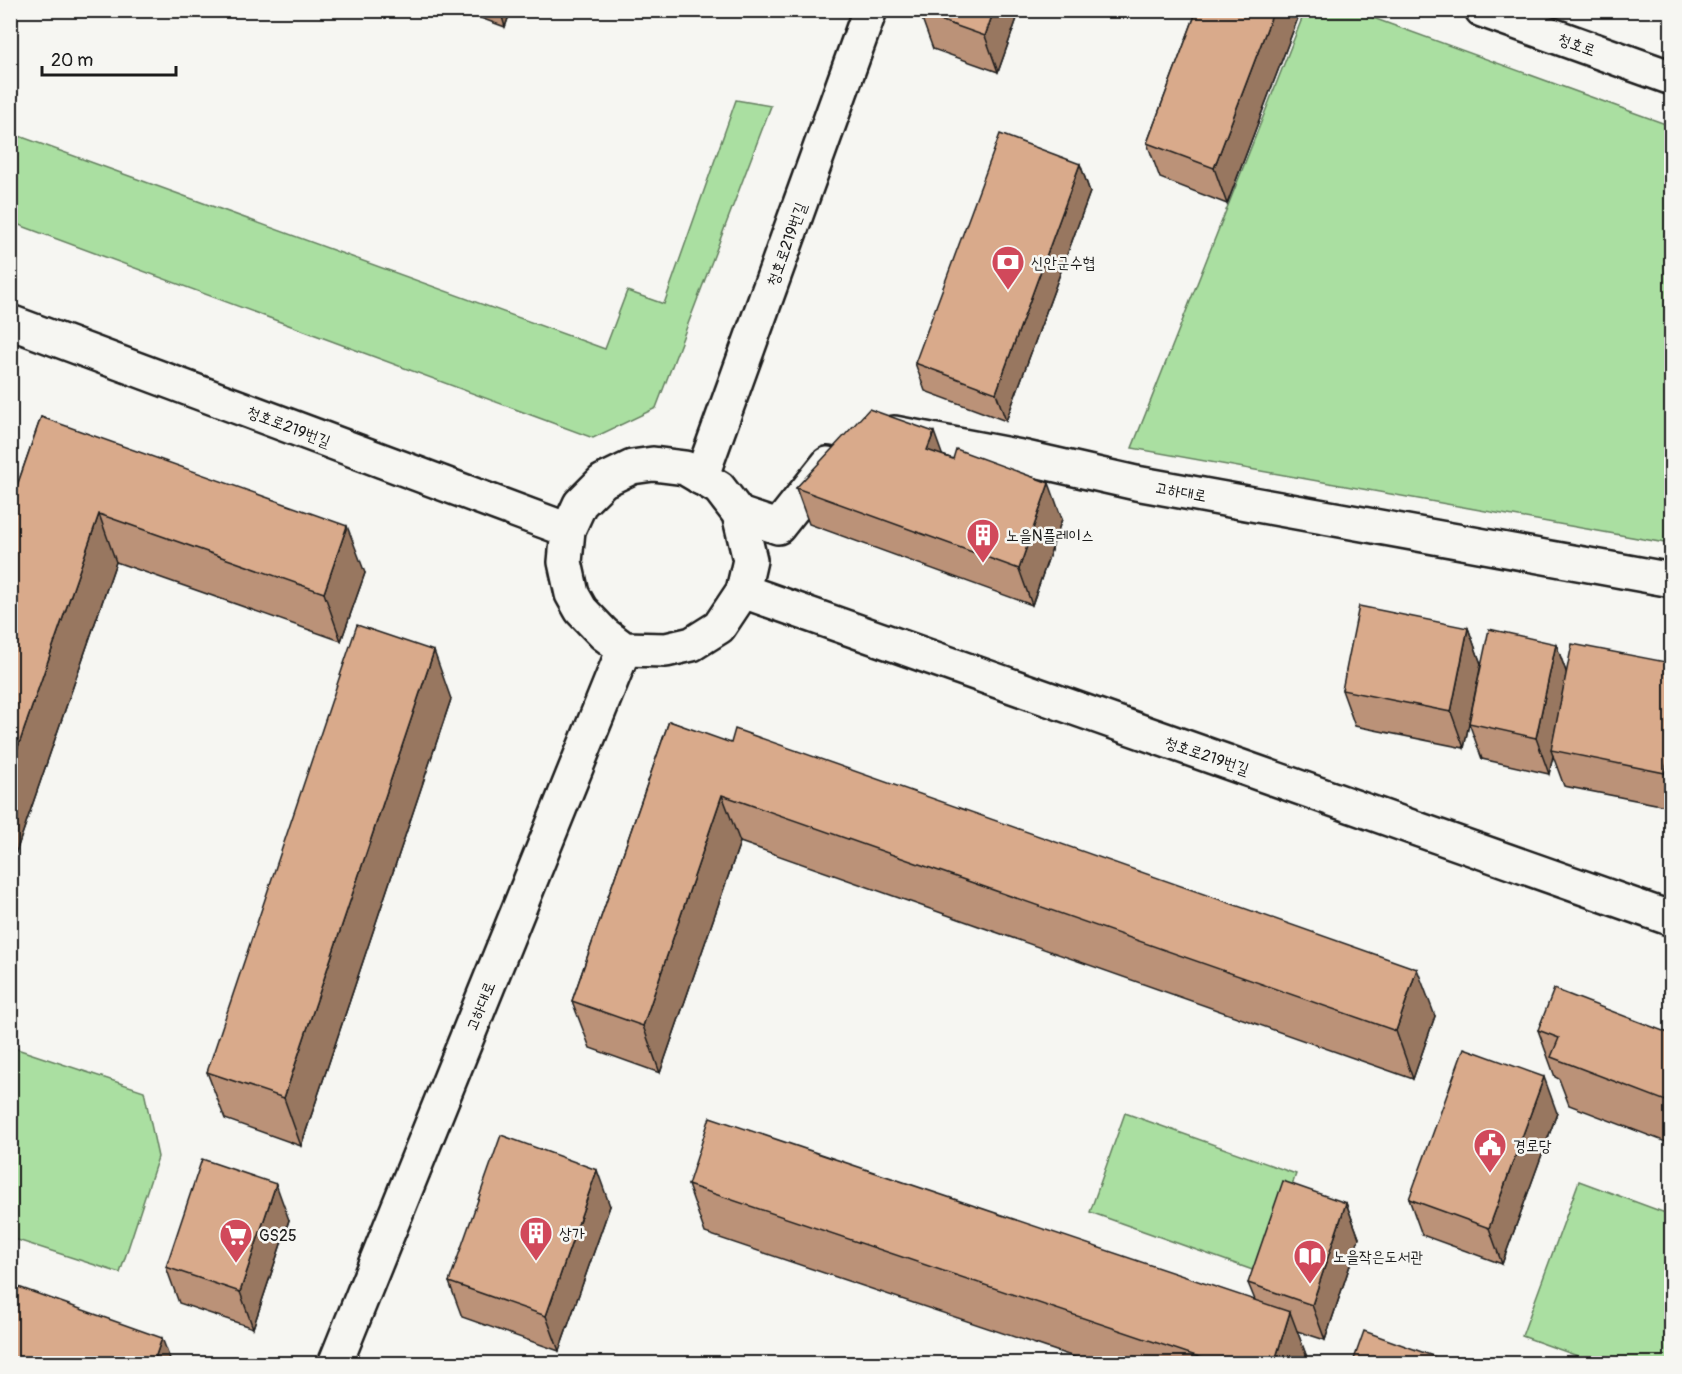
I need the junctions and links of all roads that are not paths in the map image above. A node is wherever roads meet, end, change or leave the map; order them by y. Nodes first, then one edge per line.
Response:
1 (870, 10) edge
2 (1482, 10) edge
3 (1671, 78) edge
4 (10, 322) edge
5 (701, 478) junction
6 (739, 514) junction
7 (568, 530) junction
8 (1671, 579) edge
9 (743, 591) junction
10 (624, 649) junction
11 (1671, 919) edge
12 (335, 1364) edge

1 - 5 street, 청호로219번길
2 - 3 street, 청호로
4 - 7 street, 청호로219번길
5 - 6 street
5 - 7 street
6 - 8 street, 고하대로
6 - 9 street
7 - 10 street
9 - 10 street
9 - 11 street, 청호로219번길
10 - 12 street, 고하대로

